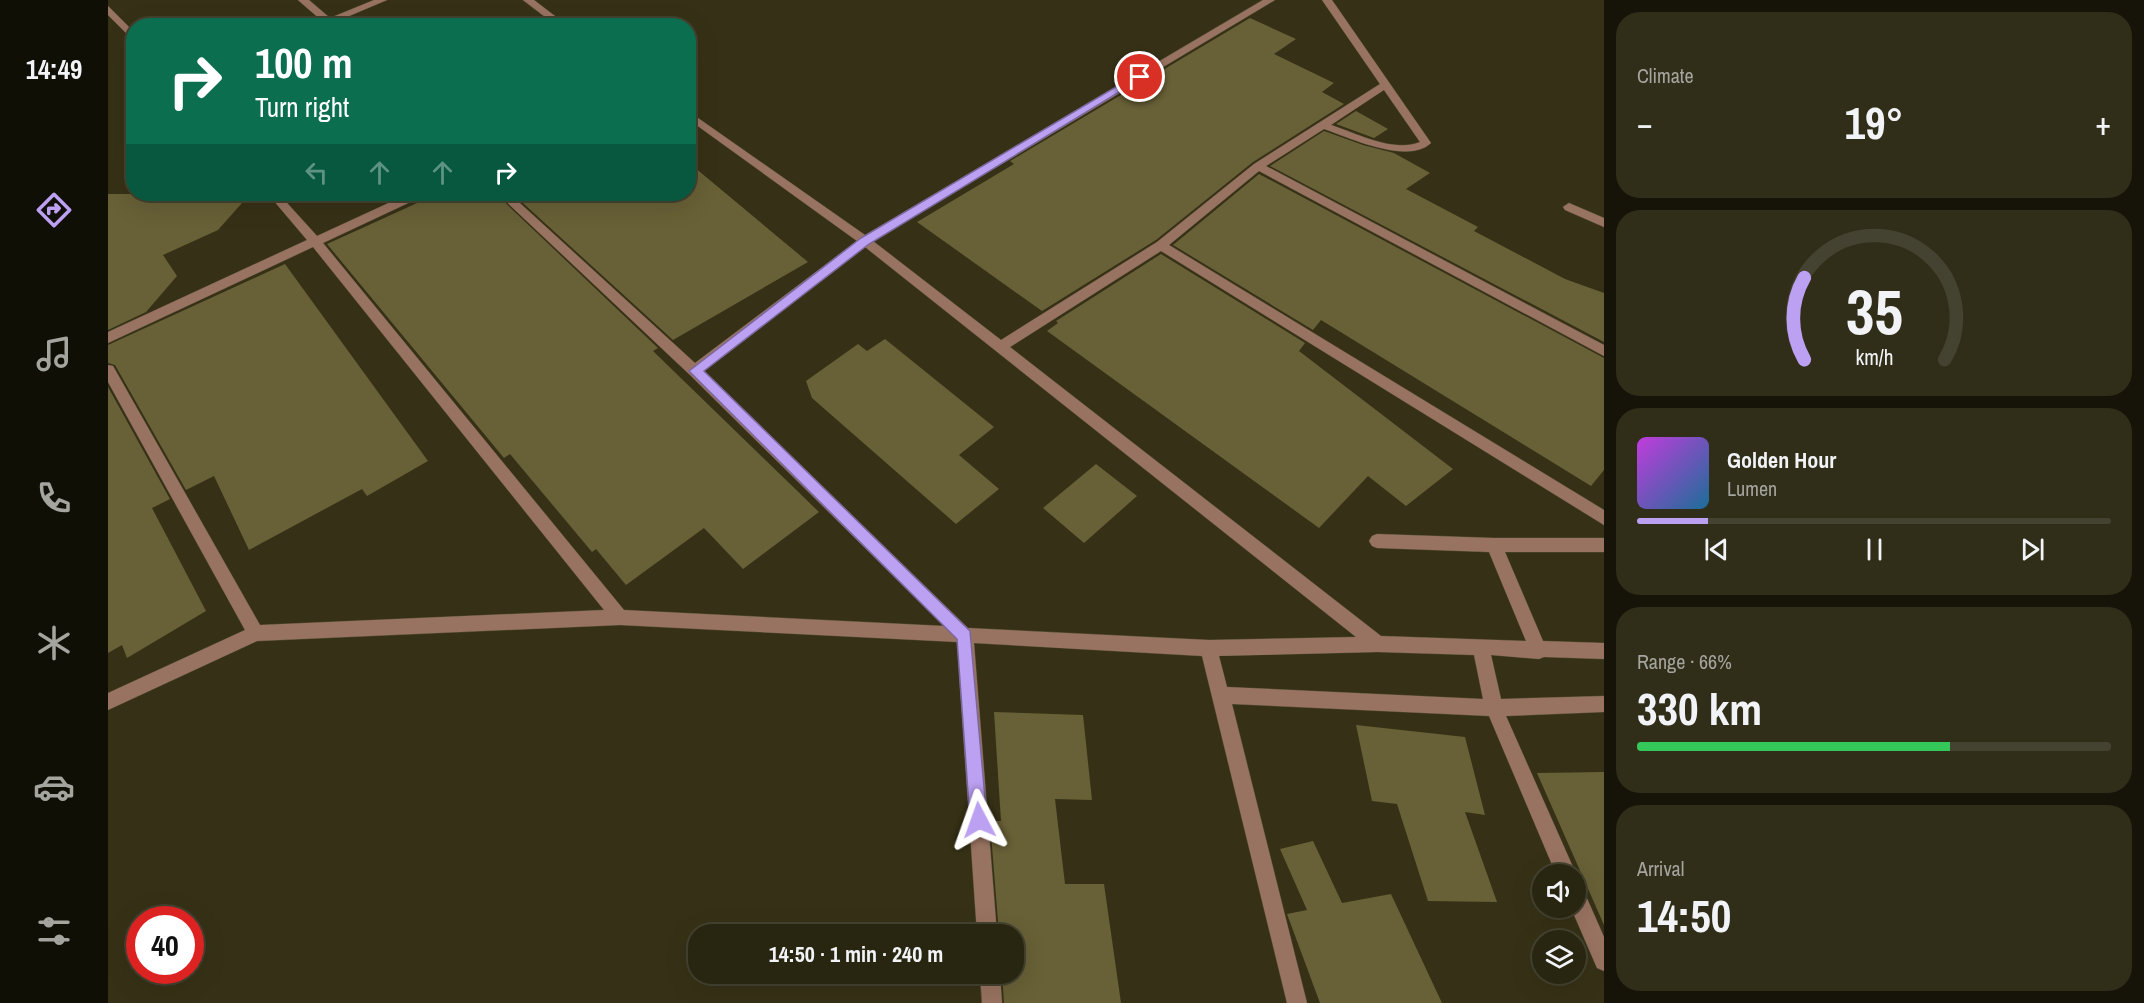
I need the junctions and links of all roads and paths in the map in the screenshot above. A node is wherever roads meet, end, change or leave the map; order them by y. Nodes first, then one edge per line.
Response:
1 (303, 0) edge
2 (382, 0) edge
3 (528, 0) edge
4 (1270, 0) edge
5 (1327, 0) edge
6 (108, 9) edge
7 (325, 18) edge
8 (342, 18) edge
9 (553, 18) edge
10 (126, 29) edge
11 (1386, 85) junction
12 (696, 120) edge
13 (1322, 125) junction
14 (1258, 166) junction
15 (279, 201) edge
16 (402, 201) edge
17 (512, 201) edge
18 (1569, 207) dead end
19 (1604, 223) edge
20 (315, 241) junction
21 (865, 241) junction
22 (1161, 245) junction
23 (108, 338) edge
24 (1000, 346) junction
25 (1604, 351) edge
26 (108, 370) edge
27 (695, 371) junction
28 (1604, 518) edge
29 (1377, 541) dead end
30 (1494, 545) junction
31 (1604, 545) edge
32 (620, 617) junction
33 (256, 633) junction
34 (965, 636) junction
35 (1377, 644) junction
36 (1481, 647) junction
37 (1209, 648) junction
38 (1539, 651) junction
39 (1604, 651) edge
40 (1219, 695) junction
41 (108, 702) edge
42 (1604, 704) edge
43 (1494, 708) junction
44 (1562, 864) edge
45 (1585, 918) edge
46 (986, 924) edge
47 (1604, 961) edge
48 (991, 984) edge
49 (992, 1003) edge
50 (1297, 1003) edge

1 - 7 street
2 - 8 street
3 - 9 street
4 - 21 street
5 - 11 street
6 - 10 street
11 - 13 street
11 - 13 street
12 - 21 street
13 - 14 street
14 - 22 street
14 - 25 street
15 - 20 street
16 - 20 street
17 - 27 street
18 - 19 street
20 - 23 street
20 - 32 street
21 - 24 street
21 - 27 street
22 - 24 street
22 - 28 street
24 - 35 street
26 - 33 street
27 - 34 street
29 - 30 street
30 - 31 street
30 - 38 street
32 - 33 street
32 - 34 street
33 - 41 street
34 - 37 street
34 - 46 street
35 - 36 street
35 - 37 street
36 - 38 street
36 - 43 street
37 - 40 street
38 - 39 street
40 - 43 street
40 - 50 street
42 - 43 street
43 - 44 street
45 - 47 street
48 - 49 street

